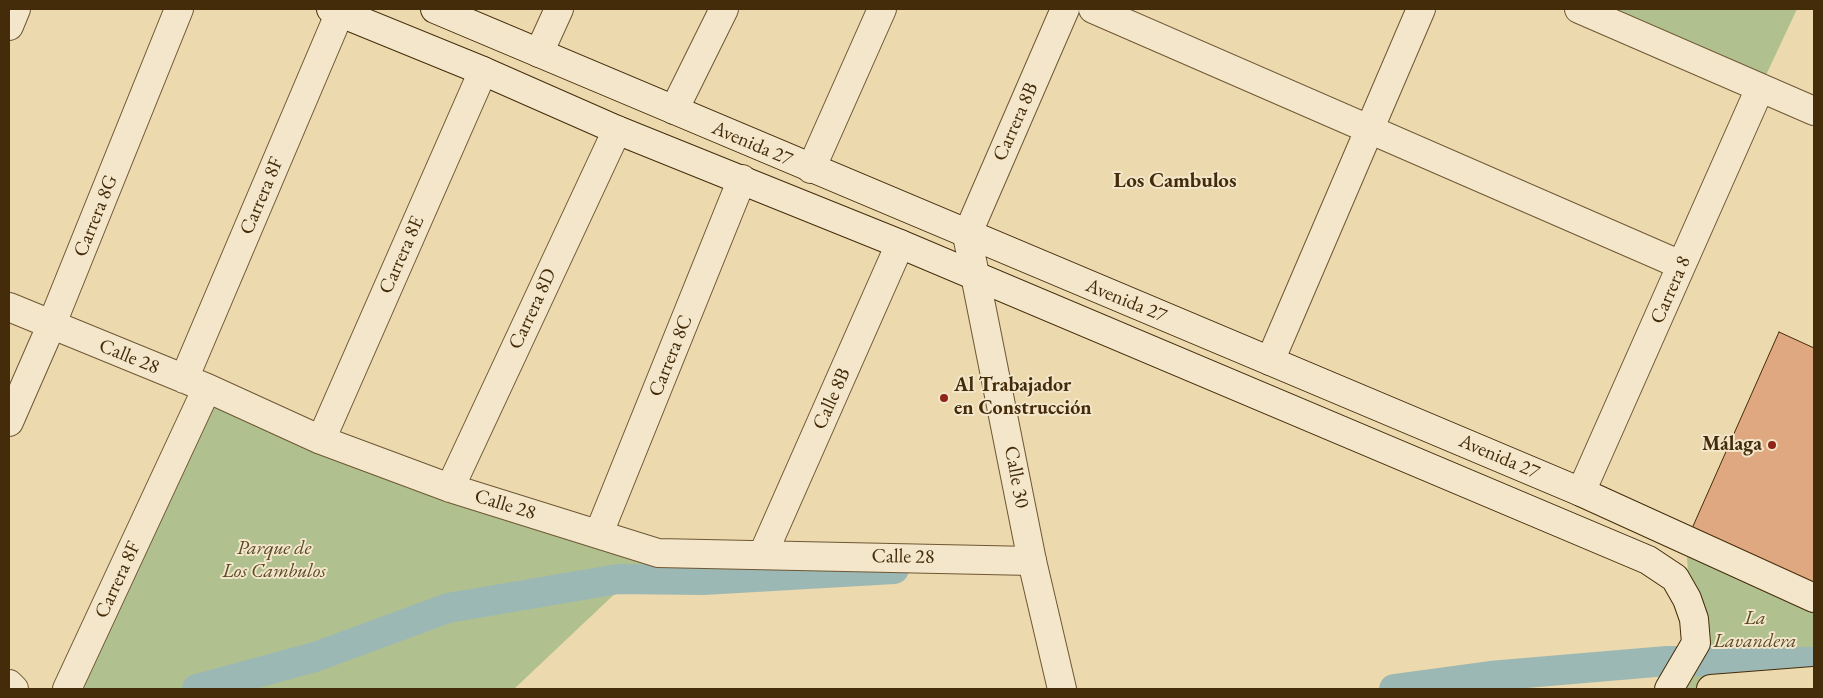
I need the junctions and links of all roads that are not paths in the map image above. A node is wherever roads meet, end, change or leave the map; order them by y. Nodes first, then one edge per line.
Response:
1 (16, 9) edge
2 (179, 9) edge
3 (435, 9) edge
4 (559, 9) edge
5 (724, 9) edge
6 (882, 9) edge
7 (1065, 9) edge
8 (1093, 9) edge
9 (1421, 9) edge
10 (1579, 9) edge
11 (336, 11) edge
12 (9, 26) edge
13 (539, 53) junction
14 (483, 71) junction
15 (1760, 88) junction
16 (674, 110) junction
17 (1814, 112) edge
18 (1369, 129) junction
19 (617, 130) junction
20 (811, 169) junction
21 (742, 179) junction
22 (967, 235) junction
23 (900, 244) junction
24 (1682, 265) junction
25 (977, 277) junction
26 (9, 307) edge
27 (51, 326) junction
28 (1270, 360) junction
29 (195, 384) junction
30 (9, 422) edge
31 (321, 440) junction
32 (450, 488) junction
33 (1582, 492) junction
34 (599, 533) junction
35 (763, 554) junction
36 (1032, 560) junction
37 (1814, 598) edge
38 (1814, 681) edge
39 (9, 684) edge
40 (14, 689) edge
41 (67, 689) edge
42 (1062, 689) edge
43 (1669, 689) edge
44 (1711, 689) edge

1 - 12 street
2 - 27 street, Carrera 8G
3 - 13 street, Avenida 27
4 - 13 street
5 - 16 street
6 - 20 street
7 - 22 street, Carrera 8B
8 - 18 street
9 - 18 street
10 - 15 street
11 - 14 street, Avenida 27
11 - 29 street, Carrera 8F
13 - 16 street, Avenida 27
14 - 19 street, Avenida 27
14 - 31 street, Carrera 8E
15 - 17 street
15 - 24 street, Carrera 8
16 - 20 street, Avenida 27
18 - 24 street
18 - 28 street
19 - 21 street, Avenida 27
19 - 32 street, Carrera 8D
20 - 22 street, Avenida 27
21 - 23 street, Avenida 27
21 - 34 street, Carrera 8C
22 - 25 street, Calle 30
22 - 28 street, Avenida 27
23 - 25 street, Avenida 27
23 - 35 street, Calle 8B
24 - 33 street, Carrera 8
25 - 36 street, Calle 30
25 - 43 street, Avenida 27
26 - 27 street, Calle 28
27 - 29 street, Calle 28
27 - 30 street, Carrera 8G
28 - 33 street, Avenida 27
29 - 31 street, Calle 28
29 - 41 street, Carrera 8F
31 - 32 street, Calle 28
32 - 34 street, Calle 28
33 - 37 street, Avenida 27
34 - 35 street, Calle 28
35 - 36 street, Calle 28
36 - 42 street, Calle 30
38 - 44 main road
39 - 40 street

